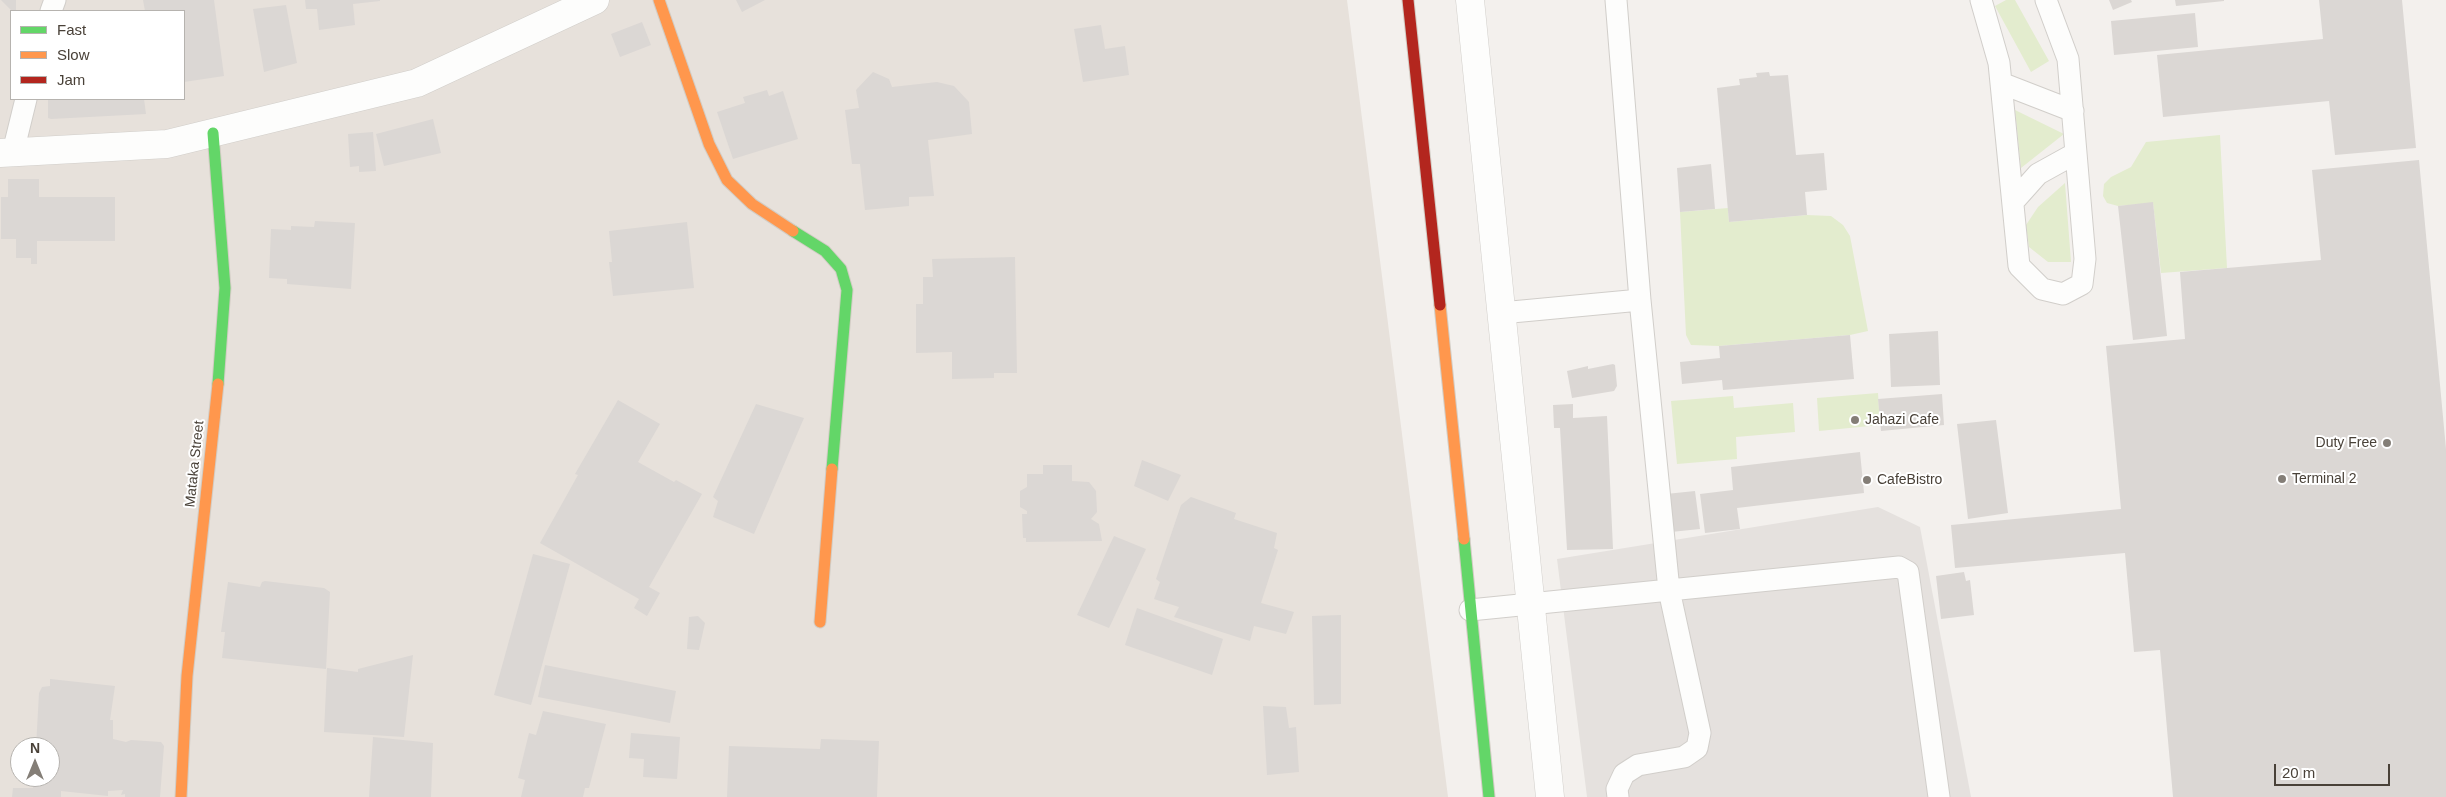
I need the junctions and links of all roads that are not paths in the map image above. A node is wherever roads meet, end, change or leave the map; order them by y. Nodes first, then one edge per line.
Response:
1 (595, 0) edge
2 (660, 0) edge
3 (1408, 0) edge
4 (1470, 0) edge
5 (1616, 0) edge
6 (1981, 0) edge
7 (2046, 0) edge
8 (2001, 83) junction
9 (26, 100) edge
10 (2072, 111) junction
11 (213, 133) junction
12 (7, 153) edge
13 (2076, 153) junction
14 (2013, 202) junction
15 (1640, 300) junction
16 (1500, 313) junction
17 (1669, 590) junction
18 (1531, 604) junction
19 (1470, 610) junction
20 (820, 622) dead end
21 (181, 797) edge
22 (1489, 797) edge
23 (1550, 797) edge
24 (1618, 797) edge
25 (1939, 797) edge

1 - 11 street
2 - 20 street
3 - 19 street
4 - 16 street
5 - 15 lane
6 - 8 lane
7 - 10 lane
8 - 10 lane
8 - 14 lane
9 - 12 lane
10 - 13 lane
11 - 12 street
11 - 21 street, Mataka Street
13 - 14 lane
13 - 14 lane
15 - 16 lane
15 - 17 lane
16 - 18 street
17 - 18 lane
17 - 24 lane
17 - 25 lane
18 - 19 lane
18 - 23 street
19 - 22 street

